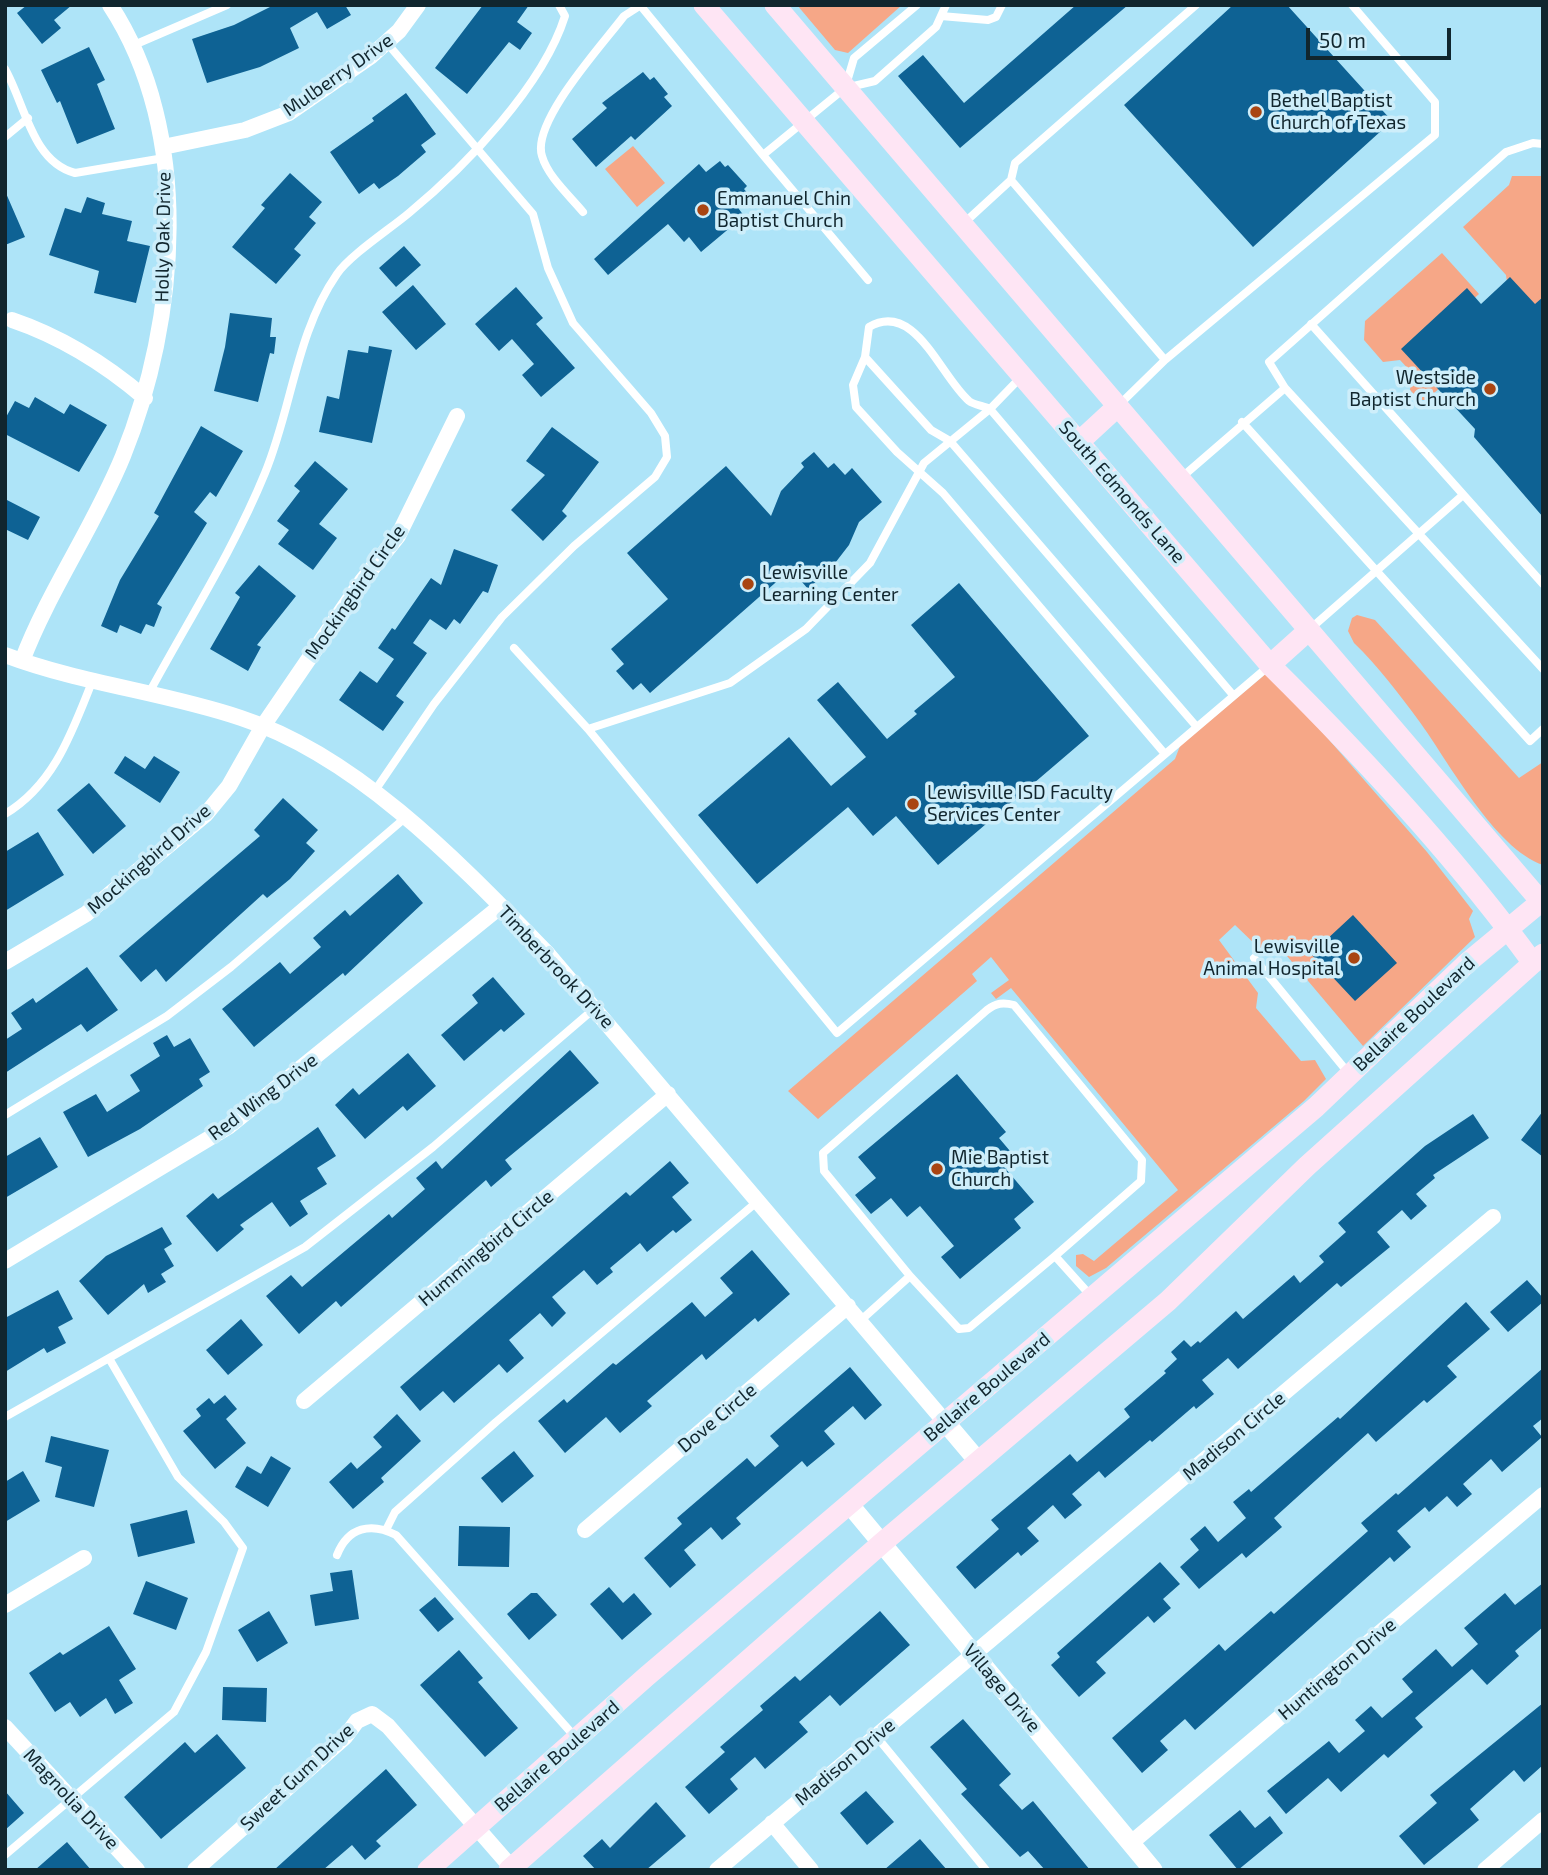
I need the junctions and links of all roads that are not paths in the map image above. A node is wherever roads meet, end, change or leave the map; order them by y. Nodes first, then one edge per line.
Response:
1 (110, 5) edge
2 (227, 5) edge
3 (418, 5) edge
4 (559, 5) edge
5 (704, 5) edge
6 (775, 5) edge
7 (917, 5) edge
8 (946, 5) edge
9 (1002, 5) edge
10 (1196, 5) edge
11 (1352, 5) edge
12 (639, 6) edge
13 (940, 16) junction
14 (386, 43) junction
15 (134, 45) junction
16 (5, 69) edge
17 (845, 88) junction
18 (29, 118) junction
19 (804, 122) junction
20 (5, 137) edge
21 (1543, 144) edge
22 (479, 147) junction
23 (163, 153) junction
24 (763, 155) junction
25 (1011, 180) junction
26 (583, 212) dead end
27 (962, 224) junction
28 (868, 280) dead end
29 (12, 320) dead end
30 (1311, 324) junction
31 (865, 357) junction
32 (1165, 360) junction
33 (1022, 376) junction
34 (1284, 388) junction
35 (145, 398) junction
36 (1118, 406) junction
37 (990, 408) junction
38 (457, 416) dead end
39 (1242, 422) junction
40 (950, 440) junction
41 (1079, 442) junction
42 (919, 472) junction
43 (1180, 479) junction
44 (1464, 495) junction
45 (1419, 534) junction
46 (1376, 573) junction
47 (1543, 584) edge
48 (1309, 630) junction
49 (514, 648) dead end
50 (5, 655) edge
51 (22, 661) junction
52 (1270, 665) junction
53 (1543, 669) edge
54 (92, 682) junction
55 (148, 695) junction
56 (1233, 695) junction
57 (263, 726) junction
58 (1196, 726) junction
59 (588, 729) junction
60 (1543, 729) edge
61 (1165, 754) junction
62 (374, 792) junction
63 (5, 814) edge
64 (405, 818) junction
65 (1542, 902) edge
66 (501, 906) junction
67 (1508, 930) junction
68 (1254, 958) dead end
69 (5, 962) edge
70 (1539, 964) edge
71 (595, 1008) junction
72 (1350, 1074) junction
73 (668, 1094) junction
74 (5, 1115) edge
75 (758, 1200) junction
76 (1493, 1217) dead end
77 (1055, 1256) junction
78 (5, 1261) edge
79 (911, 1276) junction
80 (1092, 1298) junction
81 (848, 1306) junction
82 (860, 1321) junction
83 (110, 1360) junction
84 (304, 1401) dead end
85 (5, 1417) edge
86 (945, 1422) junction
87 (978, 1461) junction
88 (1543, 1495) edge
89 (850, 1506) junction
90 (386, 1530) junction
91 (586, 1530) dead end
92 (882, 1543) junction
93 (337, 1555) dead end
94 (84, 1558) dead end
95 (5, 1605) edge
96 (974, 1654) junction
97 (5, 1727) edge
98 (876, 1736) junction
99 (576, 1738) junction
100 (73, 1799) junction
101 (1543, 1819) edge
102 (772, 1823) junction
103 (475, 1827) junction
104 (1131, 1843) junction
105 (5, 1855) edge
106 (510, 1868) edge
107 (137, 1870) edge
108 (195, 1870) edge
109 (428, 1870) edge
110 (717, 1870) edge
111 (811, 1870) edge
112 (986, 1870) edge
113 (1153, 1870) edge
114 (1485, 1870) edge

1 - 15 street, Holly Oak Drive
2 - 15 lane
3 - 14 street, Mulberry Drive
4 - 22 lane
5 - 19 main road, South Edmonds Lane
6 - 17 main road
7 - 17 lane
8 - 13 lane
9 - 13 lane
10 - 25 lane
11 - 32 lane
12 - 24 lane
12 - 26 lane
13 - 17 lane
14 - 22 lane
14 - 23 street, Mulberry Drive
15 - 23 street, Holly Oak Drive
16 - 18 lane
17 - 19 lane
17 - 27 main road
18 - 20 lane
18 - 23 lane
19 - 24 lane
19 - 33 main road, South Edmonds Lane
21 - 30 lane
22 - 55 lane
22 - 62 lane
23 - 35 street, Holly Oak Drive
24 - 28 lane
25 - 27 lane
25 - 32 lane
27 - 36 main road
29 - 35 street
30 - 34 lane
30 - 44 lane
31 - 37 lane
31 - 40 lane
31 - 42 lane
32 - 36 lane
33 - 37 lane
33 - 41 main road, South Edmonds Lane
34 - 39 lane
34 - 45 lane
35 - 51 street, Holly Oak Drive
36 - 41 main road
36 - 43 main road
37 - 40 lane
37 - 56 lane
38 - 57 street, Mockingbird Circle
39 - 43 lane
39 - 46 lane
40 - 42 lane
40 - 58 lane
41 - 52 main road, South Edmonds Lane
42 - 59 lane
42 - 61 lane
43 - 48 main road
44 - 45 lane
44 - 47 lane
45 - 46 lane
45 - 53 lane
46 - 48 lane
46 - 60 lane
48 - 52 main road
48 - 65 main road
49 - 59 lane
50 - 51 street, Timberbrook Drive
51 - 54 street, Timberbrook Drive
52 - 56 lane
52 - 67 main road, South Edmonds Lane
54 - 55 street, Timberbrook Drive
54 - 63 lane
55 - 57 street, Timberbrook Drive
56 - 58 lane
57 - 62 street, Timberbrook Drive
57 - 69 street, Mockingbird Drive
58 - 61 lane
59 - 61 lane
62 - 64 street, Timberbrook Drive
64 - 66 street, Timberbrook Drive
64 - 74 lane
65 - 67 main road, Bellaire Boulevard
66 - 71 street, Timberbrook Drive
66 - 78 street, Red Wing Drive
67 - 70 main road, South Edmonds Lane
67 - 72 main road, Bellaire Boulevard
68 - 72 lane
70 - 87 main road, Bellaire Boulevard
71 - 73 street, Timberbrook Drive
71 - 83 lane
72 - 80 main road, Bellaire Boulevard
73 - 75 street, Timberbrook Drive
73 - 84 street, Hummingbird Circle
75 - 81 street, Timberbrook Drive
75 - 90 lane
76 - 96 street, Madison Circle
77 - 79 lane
77 - 79 lane
77 - 80 lane
79 - 82 lane
80 - 86 main road, Bellaire Boulevard
81 - 82 street, Timberbrook Drive
81 - 91 street, Dove Circle
82 - 86 street, Timberbrook Drive
83 - 85 lane
83 - 100 lane
86 - 87 street, Timberbrook Drive
86 - 89 main road, Bellaire Boulevard
87 - 92 main road, Bellaire Boulevard
88 - 104 street, Huntington Drive
89 - 92 street, Village Drive
89 - 99 main road, Bellaire Boulevard
90 - 93 lane
90 - 99 lane
92 - 96 street, Village Drive
92 - 106 main road, Bellaire Boulevard
94 - 95 street
96 - 98 street, Madison Drive
96 - 104 street, Village Drive
97 - 100 street, Magnolia Drive
98 - 102 street, Madison Drive
98 - 112 lane
99 - 103 main road, Bellaire Boulevard
100 - 105 lane
100 - 107 street, Magnolia Drive
101 - 114 street
102 - 110 street, Madison Drive
102 - 111 street
103 - 106 street, Sweet Gum Drive
103 - 108 street, Sweet Gum Drive
103 - 109 main road, Bellaire Boulevard
104 - 113 street, Village Drive

